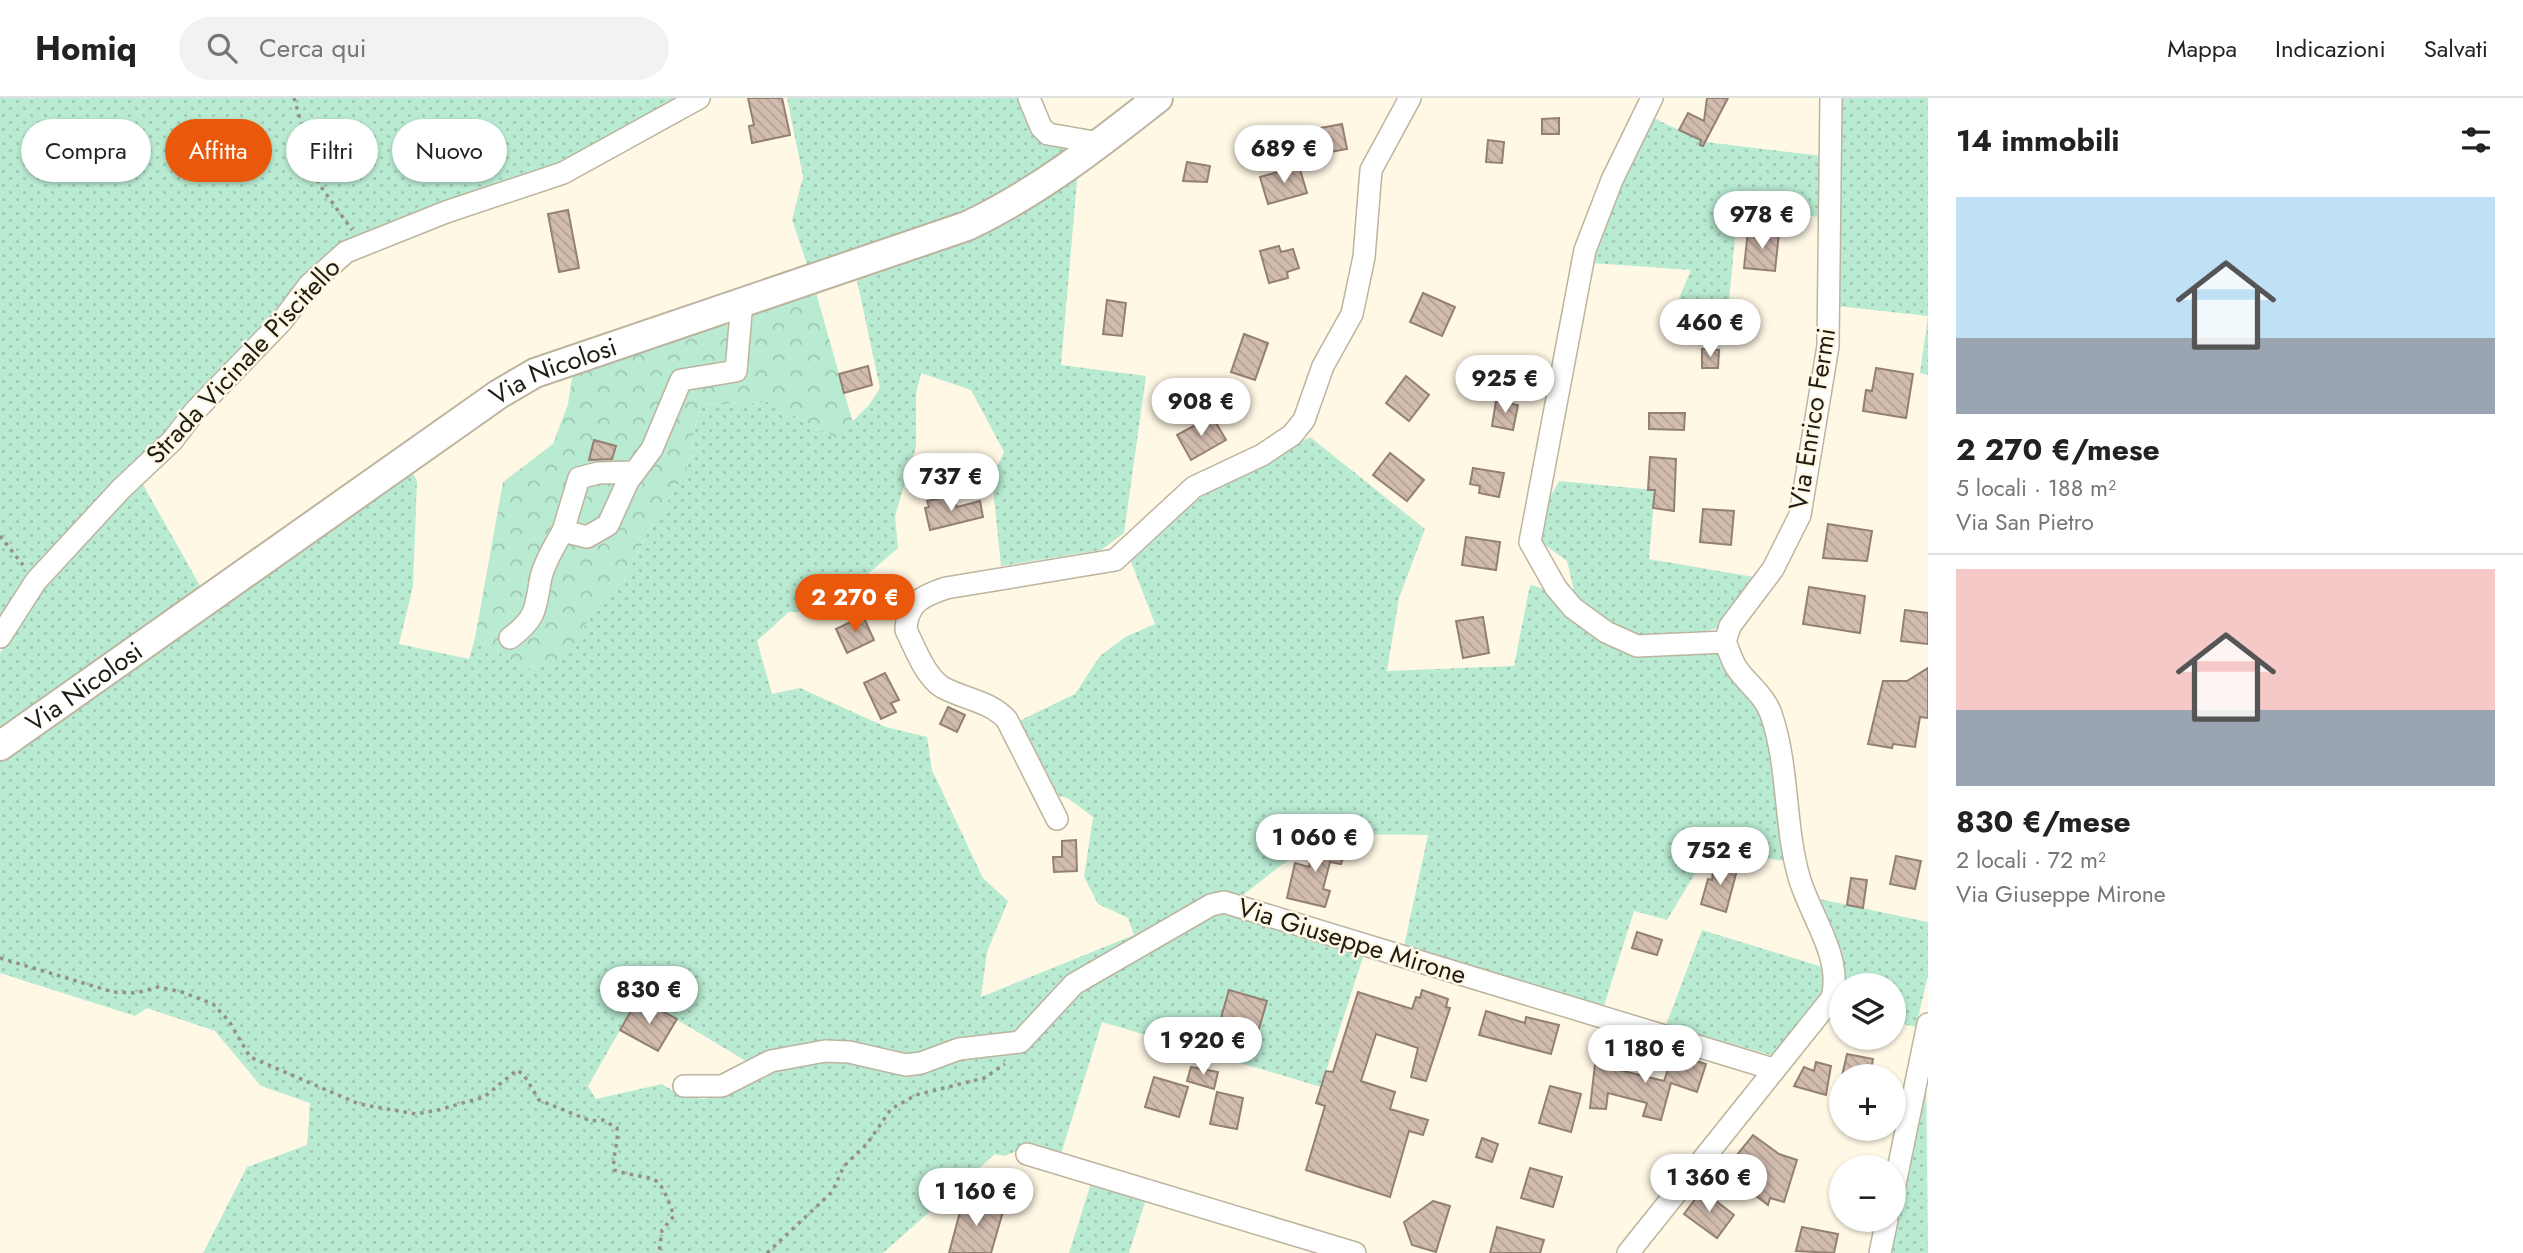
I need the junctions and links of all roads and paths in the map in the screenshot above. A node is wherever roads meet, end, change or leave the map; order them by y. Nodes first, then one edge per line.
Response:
1 (295, 98) edge
2 (699, 98) edge
3 (1029, 98) edge
4 (1158, 98) edge
5 (1410, 98) edge
6 (1652, 98) edge
7 (1831, 98) edge
8 (1100, 143) junction
9 (363, 245) junction
10 (742, 302) junction
11 (634, 472) junction
12 (562, 531) junction
13 (0, 536) edge
14 (36, 580) junction
15 (0, 637) edge
16 (510, 638) dead end
17 (1725, 642) junction
18 (0, 746) edge
19 (1057, 819) dead end
20 (0, 958) edge
21 (1928, 1024) edge
22 (1013, 1042) junction
23 (1773, 1069) junction
24 (684, 1086) dead end
25 (1027, 1154) dead end
26 (1901, 1155) edge
27 (1884, 1232) edge
28 (659, 1253) edge
29 (767, 1253) edge
30 (1355, 1253) edge
31 (1628, 1253) edge
32 (1880, 1253) edge

1 - 9 path
2 - 9 street, Strada Vicinale Piscitello
3 - 8 street
4 - 8 main road, Via Nicolosi
5 - 19 street
6 - 17 street
7 - 17 street, Via Enrico Fermi
8 - 10 main road, Via Nicolosi
9 - 14 street, Strada Vicinale Piscitello
10 - 11 street
10 - 18 main road, Via Nicolosi
11 - 12 street
11 - 12 street
12 - 16 street
13 - 14 path
14 - 15 street, Strada Vicinale Piscitello
17 - 23 street
20 - 28 path
21 - 26 street
22 - 23 street, Via Giuseppe Mirone
22 - 24 street, Via Giuseppe Mirone
22 - 29 path
23 - 31 street
25 - 30 street
27 - 32 street

